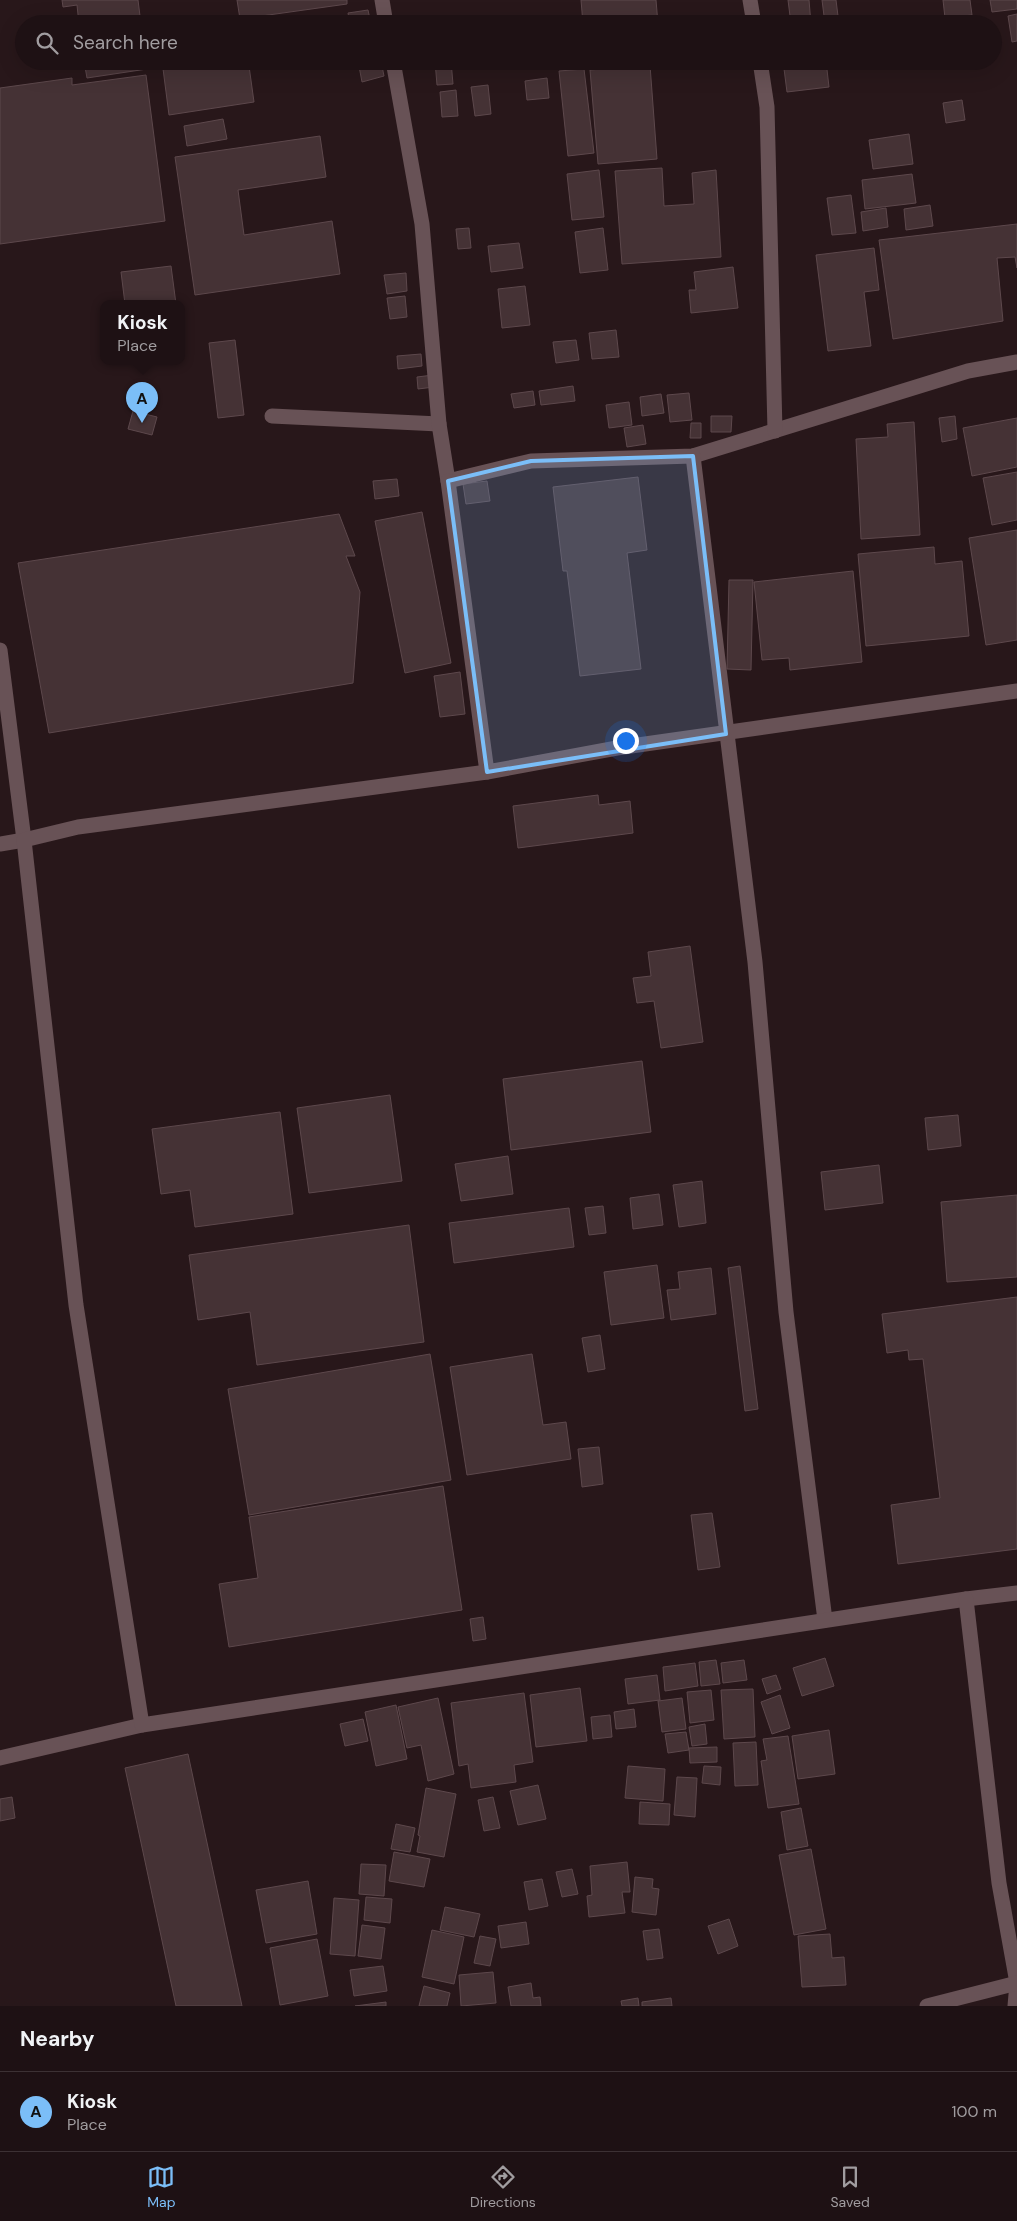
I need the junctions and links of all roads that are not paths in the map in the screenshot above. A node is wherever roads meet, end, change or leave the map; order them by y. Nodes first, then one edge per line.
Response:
1 (382, 0) edge
2 (750, 0) edge
3 (384, 15) edge
4 (752, 15) edge
5 (395, 70) edge
6 (761, 70) edge
7 (1017, 362) edge
8 (272, 416) dead end
9 (439, 424) junction
10 (775, 431) junction
11 (693, 456) junction
12 (448, 481) junction
13 (0, 650) edge
14 (1017, 691) edge
15 (726, 734) junction
16 (487, 772) junction
17 (24, 840) junction
18 (0, 844) edge
19 (1017, 1593) edge
20 (966, 1599) junction
21 (826, 1620) junction
22 (142, 1725) junction
23 (0, 1758) edge
24 (1017, 1983) edge
25 (927, 2006) edge
26 (1015, 2006) edge

1 - 3 street
2 - 4 street
5 - 9 street
6 - 10 street
7 - 10 street
8 - 9 street
9 - 12 street
10 - 11 street
11 - 12 street
11 - 15 street
12 - 16 street
13 - 17 street
14 - 15 street
15 - 16 street
15 - 21 street
16 - 17 street
17 - 18 street
17 - 22 street
19 - 20 street
20 - 21 street
20 - 24 street
21 - 22 street
22 - 23 street
24 - 25 street
24 - 26 street

